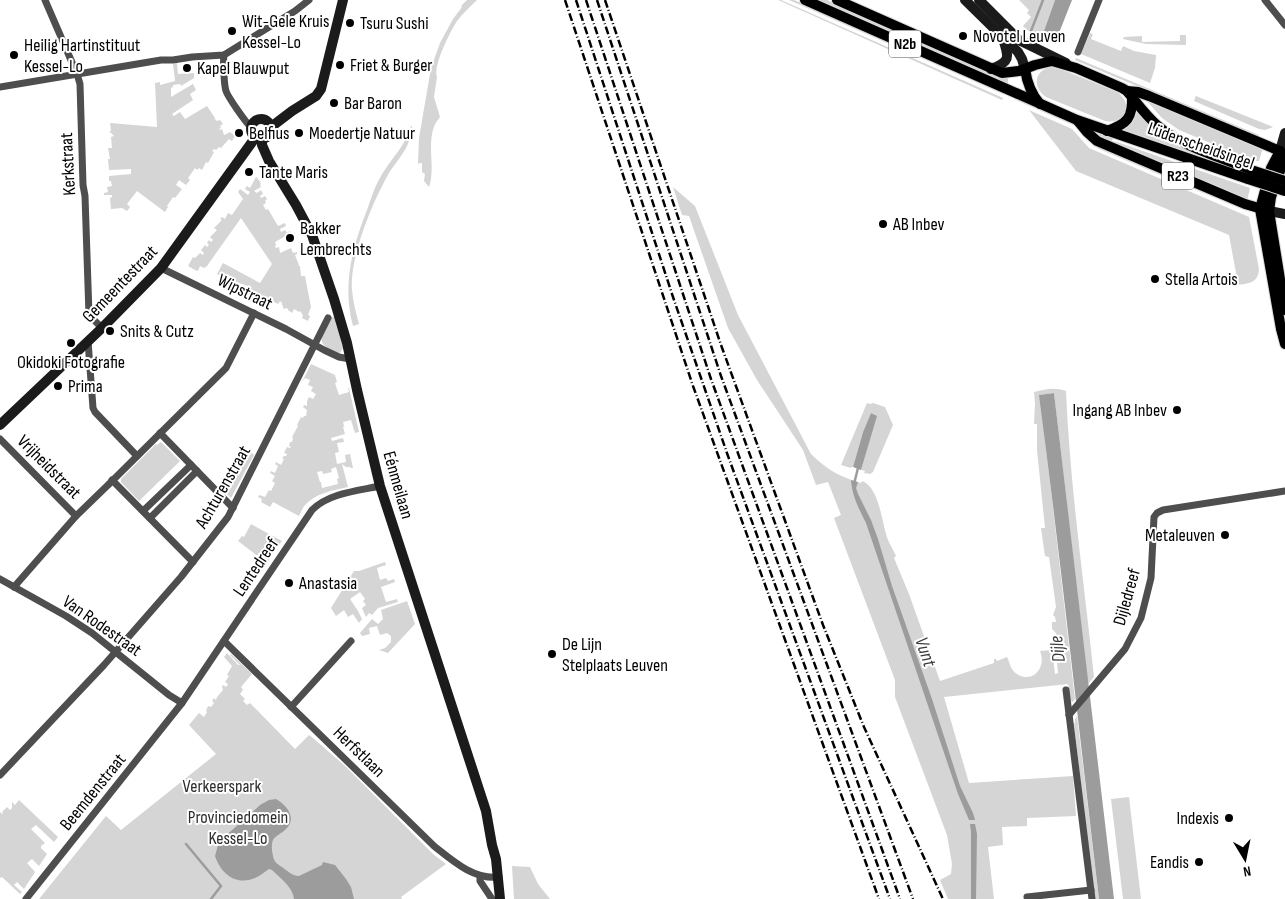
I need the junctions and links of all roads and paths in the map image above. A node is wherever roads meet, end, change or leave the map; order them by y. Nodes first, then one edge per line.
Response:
1 (46, 0) edge
2 (309, 0) edge
3 (343, 0) edge
4 (805, 0) edge
5 (837, 0) edge
6 (965, 0) edge
7 (979, 0) edge
8 (1099, 0) edge
9 (1265, 0) edge
10 (1285, 24) edge
11 (1002, 36) junction
12 (1078, 52) dead end
13 (224, 55) junction
14 (1044, 62) junction
15 (1076, 68) junction
16 (991, 69) junction
17 (1025, 69) junction
18 (77, 74) junction
19 (0, 87) edge
20 (1030, 87) junction
21 (1130, 94) junction
22 (1041, 104) junction
23 (1077, 120) junction
24 (269, 124) junction
25 (251, 127) junction
26 (1107, 131) junction
27 (1285, 133) edge
28 (258, 139) junction
29 (247, 150) junction
30 (265, 153) junction
31 (1283, 153) edge
32 (1250, 174) junction
33 (1285, 181) edge
34 (1285, 191) edge
35 (1264, 210) junction
36 (1284, 214) edge
37 (161, 268) junction
38 (1285, 310) edge
39 (254, 313) junction
40 (328, 318) dead end
41 (102, 328) junction
42 (88, 341) junction
43 (1285, 344) edge
44 (315, 345) junction
45 (350, 359) junction
46 (0, 425) edge
47 (160, 433) junction
48 (0, 439) edge
49 (137, 456) junction
50 (191, 465) junction
51 (197, 471) junction
52 (110, 483) junction
53 (380, 486) junction
54 (1285, 490) edge
55 (233, 508) junction
56 (143, 511) junction
57 (76, 516) junction
58 (150, 518) junction
59 (193, 562) junction
60 (0, 579) edge
61 (14, 587) junction
62 (224, 641) junction
63 (351, 641) dead end
64 (116, 651) junction
65 (1066, 690) dead end
66 (182, 702) junction
67 (292, 707) junction
68 (1069, 711) junction
69 (0, 775) edge
70 (480, 876) junction
71 (496, 878) junction
72 (1091, 890) junction
73 (1027, 898) dead end
74 (26, 899) edge
75 (492, 899) edge
76 (500, 899) edge
77 (1092, 899) edge

1 - 18 street, Kerkstraat
2 - 13 street
3 - 24 street
4 - 22 main road, N2b
5 - 16 main road, N2b
6 - 11 street
7 - 15 street, R23
8 - 12 street
9 - 10 street
11 - 16 street
11 - 17 street
13 - 18 street
13 - 25 street
14 - 15 main road, R23
14 - 17 main road, N2b
14 - 20 main road
15 - 21 main road, R23
16 - 17 main road, N2b
17 - 20 main road
18 - 19 street
18 - 41 street, Kerkstraat
20 - 22 main road
21 - 26 main road
21 - 31 main road, R23
21 - 32 main road, Lüdenscheidsingel / R23
22 - 23 main road, R23
23 - 26 main road, R23
23 - 35 main road, R23
24 - 25 street
24 - 28 street
25 - 28 street
26 - 32 main road, Lüdenscheidsingel / R23
27 - 31 street
28 - 29 street, Gemeentestraat
28 - 30 street, Eénmeilaan
29 - 30 street
29 - 37 street, Gemeentestraat
30 - 45 street, Eénmeilaan
31 - 35 main road
32 - 33 main road, Lüdenscheidsingel / R23, bridge
32 - 34 main road, Lüdenscheidsingel / R23, bridge
35 - 36 street
35 - 38 main road
35 - 43 main road
37 - 39 street, Wipstraat
37 - 41 street, Gemeentestraat
39 - 44 street, Wipstraat
39 - 47 street
40 - 44 street
41 - 42 street, Gemeentestraat
42 - 46 street, Gemeentestraat
42 - 49 street
44 - 45 street, Wipstraat
44 - 55 street, Achturenstraat
45 - 53 street, Eénmeilaan
47 - 49 street
47 - 50 street
48 - 57 street, Vrijheidstraat
49 - 52 street
50 - 51 street
50 - 56 street
51 - 55 street
51 - 58 street
52 - 56 street
52 - 57 street
53 - 62 street, Lentedreef
53 - 71 street, Eénmeilaan
54 - 68 street, Dijledreef
55 - 59 street, Achturenstraat
56 - 58 street
57 - 61 street
58 - 59 street
59 - 64 street, Achturenstraat
60 - 61 street, Van Rodestraat
61 - 64 street, Van Rodestraat
62 - 66 street, Lentedreef
62 - 67 street, Herfstlaan
63 - 67 street
64 - 66 street, Van Rodestraat
64 - 69 street, Achturenstraat
65 - 68 street
66 - 74 street, Beemdenstraat
67 - 70 street, Herfstlaan
68 - 72 street
70 - 71 street, Herfstlaan
70 - 75 street
71 - 76 street, Eénmeilaan
72 - 73 street
72 - 77 street

